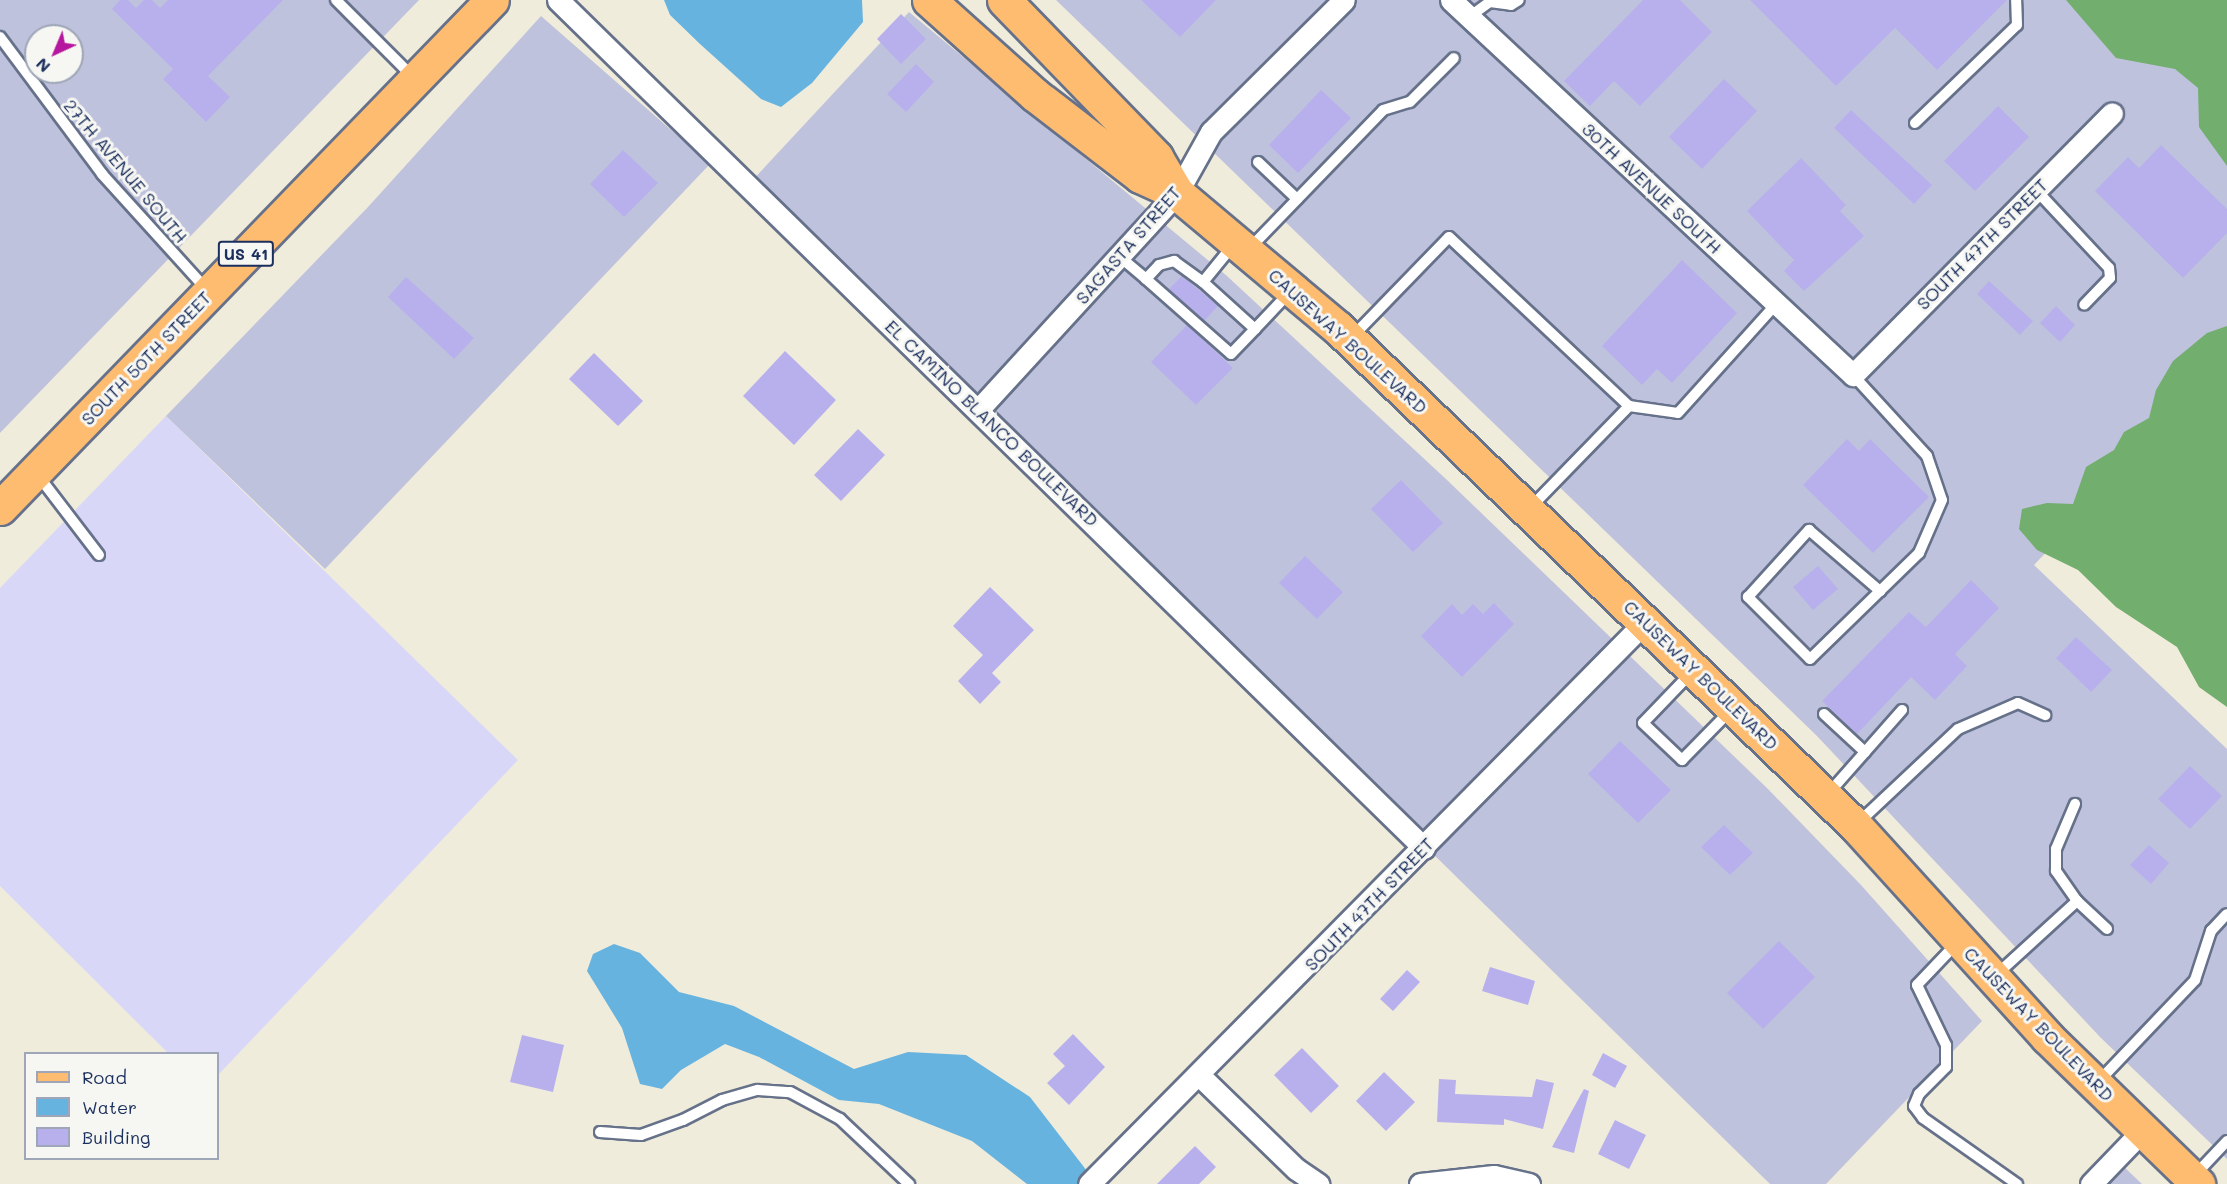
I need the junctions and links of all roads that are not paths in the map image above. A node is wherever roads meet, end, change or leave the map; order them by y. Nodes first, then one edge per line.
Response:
1 (336, 0) edge
2 (492, 0) edge
3 (558, 0) edge
4 (929, 0) edge
5 (1344, 0) edge
6 (1451, 0) edge
7 (1519, 0) edge
8 (2016, 0) edge
9 (1015, 4) edge
10 (1469, 16) junction
11 (0, 37) edge
12 (1454, 58) dead end
13 (415, 80) junction
14 (2112, 113) dead end
15 (1915, 123) dead end
16 (1258, 162) dead end
17 (2036, 190) junction
18 (1178, 193) junction
19 (1297, 199) junction
20 (1241, 246) junction
21 (1120, 256) junction
22 (1146, 279) junction
23 (1203, 282) junction
24 (1292, 289) junction
25 (209, 293) junction
26 (1776, 304) junction
27 (2084, 305) dead end
28 (1255, 328) junction
29 (1350, 340) junction
30 (1853, 375) junction
31 (1629, 406) junction
32 (980, 409) junction
33 (35, 472) junction
34 (0, 508) edge
35 (1529, 510) junction
36 (99, 555) dead end
37 (1880, 591) junction
38 (1646, 621) junction
39 (1696, 669) junction
40 (1734, 706) junction
41 (1902, 710) dead end
42 (1824, 714) dead end
43 (2045, 715) dead end
44 (1865, 752) junction
45 (1826, 796) junction
46 (2075, 804) dead end
47 (1855, 825) junction
48 (1424, 848) junction
49 (2077, 900) junction
50 (2227, 914) edge
51 (2108, 929) dead end
52 (1960, 940) junction
53 (1993, 977) junction
54 (1199, 1075) junction
55 (2096, 1084) junction
56 (2143, 1130) junction
57 (600, 1132) dead end
58 (2227, 1141) edge
59 (2195, 1181) edge
60 (909, 1184) edge
61 (1089, 1184) edge
62 (1318, 1184) edge
63 (1420, 1184) edge
64 (1529, 1184) edge
65 (2017, 1184) edge
66 (2091, 1184) edge

1 - 13 lane
2 - 13 main road, SOUTH 50TH STREET / US 41
3 - 32 street, EL CAMINO BLANCO BOULEVARD
4 - 18 main road, CAUSEWAY BOULEVARD
5 - 18 street, SAGASTA STREET
6 - 10 street, 30TH AVENUE SOUTH
7 - 10 lane
8 - 15 lane
9 - 18 main road, CAUSEWAY BOULEVARD
10 - 26 street, 30TH AVENUE SOUTH
11 - 25 lane, 27TH AVENUE SOUTH
12 - 19 lane
13 - 25 main road, SOUTH 50TH STREET / US 41
14 - 17 street, SOUTH 47TH STREET
16 - 19 lane
17 - 27 lane
17 - 30 street, SOUTH 47TH STREET
18 - 20 main road, CAUSEWAY BOULEVARD
18 - 21 street, SAGASTA STREET
19 - 20 lane
20 - 23 lane
20 - 24 main road, CAUSEWAY BOULEVARD
21 - 22 lane
21 - 32 street, SAGASTA STREET
22 - 23 lane
22 - 28 lane
23 - 28 lane
24 - 28 lane
24 - 29 main road, CAUSEWAY BOULEVARD
25 - 33 main road, SOUTH 50TH STREET / US 41
26 - 30 street, 30TH AVENUE SOUTH
26 - 31 lane
29 - 31 lane
29 - 35 main road, CAUSEWAY BOULEVARD
30 - 37 lane
31 - 35 lane
32 - 48 street, EL CAMINO BLANCO BOULEVARD
33 - 34 main road, SOUTH 50TH STREET / US 41
33 - 36 lane
35 - 38 main road, CAUSEWAY BOULEVARD
37 - 37 lane
38 - 39 main road, CAUSEWAY BOULEVARD
38 - 48 street, SOUTH 47TH STREET
39 - 40 main road, CAUSEWAY BOULEVARD
39 - 40 lane
40 - 45 main road, CAUSEWAY BOULEVARD
41 - 44 lane
42 - 44 lane
43 - 47 lane
44 - 45 lane
45 - 47 main road, CAUSEWAY BOULEVARD
46 - 49 lane
47 - 52 main road, CAUSEWAY BOULEVARD
48 - 54 street, SOUTH 47TH STREET
49 - 51 lane
49 - 53 lane
50 - 55 lane
52 - 53 main road, CAUSEWAY BOULEVARD
52 - 65 lane
53 - 55 main road, CAUSEWAY BOULEVARD
54 - 61 street, SOUTH 47TH STREET
54 - 62 street
55 - 56 main road, CAUSEWAY BOULEVARD
56 - 59 main road, CAUSEWAY BOULEVARD
56 - 66 street
57 - 60 lane
58 - 59 lane
63 - 64 street

